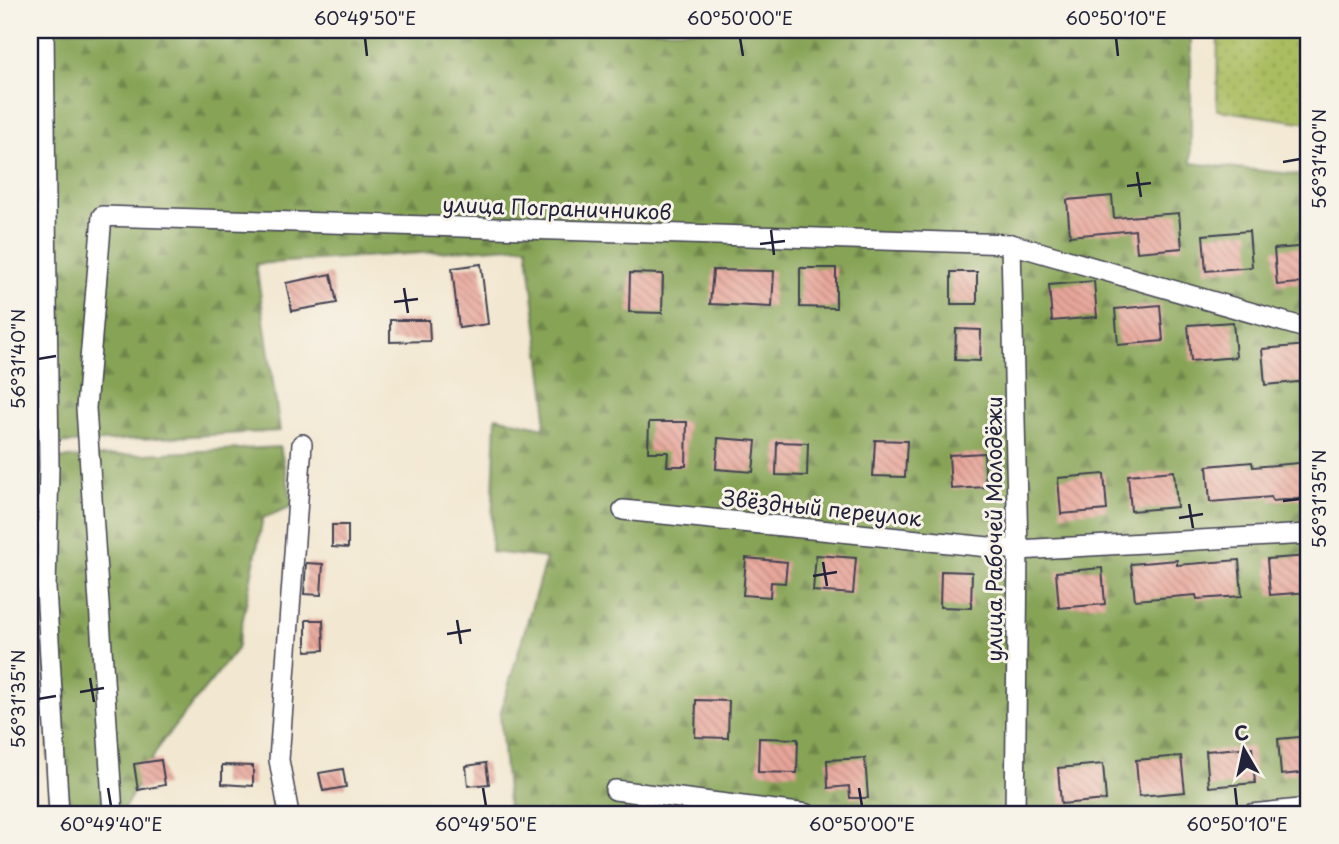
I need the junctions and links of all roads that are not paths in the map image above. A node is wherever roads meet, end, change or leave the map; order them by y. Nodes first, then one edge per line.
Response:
1 (44, 30) edge
2 (1011, 244) junction
3 (1309, 329) edge
4 (302, 444) dead end
5 (623, 510) dead end
6 (1309, 534) edge
7 (1018, 550) junction
8 (615, 790) dead end
9 (1309, 808) edge
10 (59, 814) edge
11 (113, 814) edge
12 (289, 814) edge
13 (807, 814) edge
14 (1015, 814) edge
15 (1251, 814) edge

1 - 10 street
2 - 3 street, улица Пограничников
2 - 7 street, улица Рабочей Молодёжи
2 - 11 street, улица Пограничников
4 - 12 street
5 - 7 street, Звёздный переулок
6 - 7 street, Звёздный переулок
7 - 14 street, улица Рабочей Молодёжи
8 - 13 street
9 - 15 street

